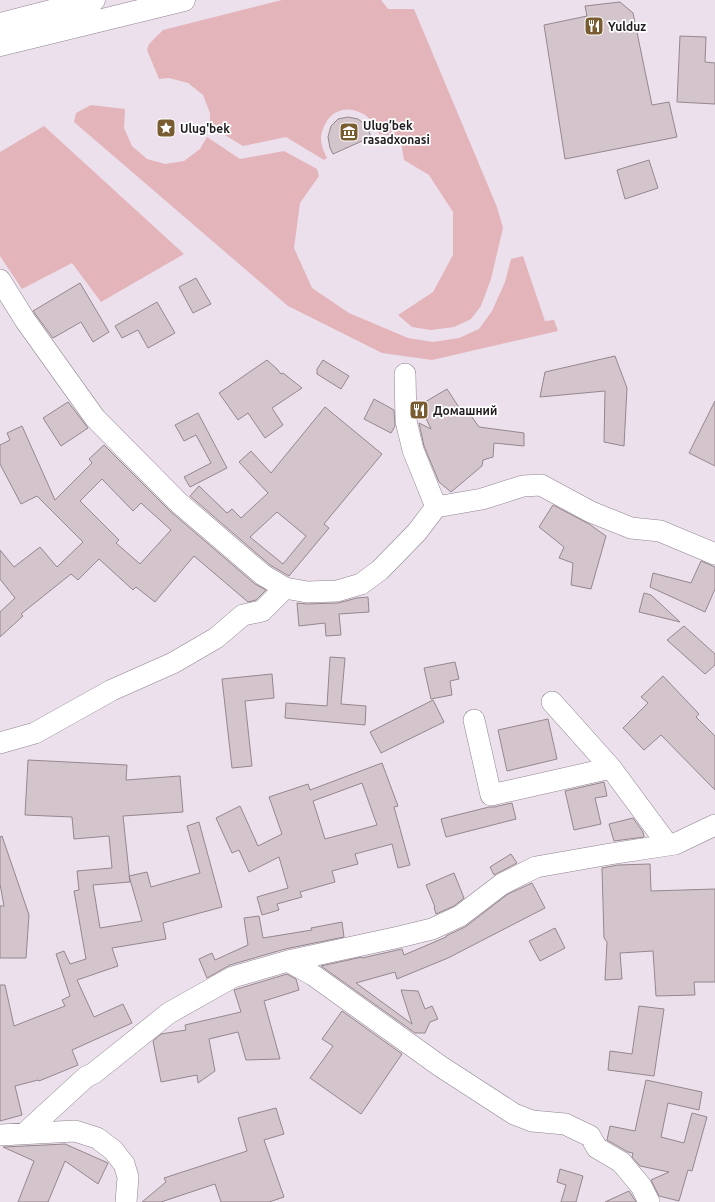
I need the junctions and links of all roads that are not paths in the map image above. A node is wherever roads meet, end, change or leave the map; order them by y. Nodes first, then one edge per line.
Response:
1 (94, 0) edge
2 (184, 0) edge
3 (0, 24) edge
4 (0, 45) edge
5 (0, 280) edge
6 (404, 374) dead end
7 (436, 507) junction
8 (715, 554) edge
9 (285, 588) junction
10 (552, 702) dead end
11 (474, 720) dead end
12 (0, 743) edge
13 (611, 768) junction
14 (715, 824) edge
15 (668, 845) junction
16 (288, 961) junction
17 (25, 1133) junction
18 (0, 1135) edge
19 (126, 1202) edge
20 (649, 1202) edge

1 - 3 main road
2 - 4 main road
5 - 9 street
6 - 7 street
7 - 8 street
7 - 9 street
9 - 12 street
10 - 13 street
11 - 13 street
13 - 15 street
14 - 15 street
15 - 16 street
16 - 17 street
16 - 20 street
17 - 18 street
17 - 19 street

